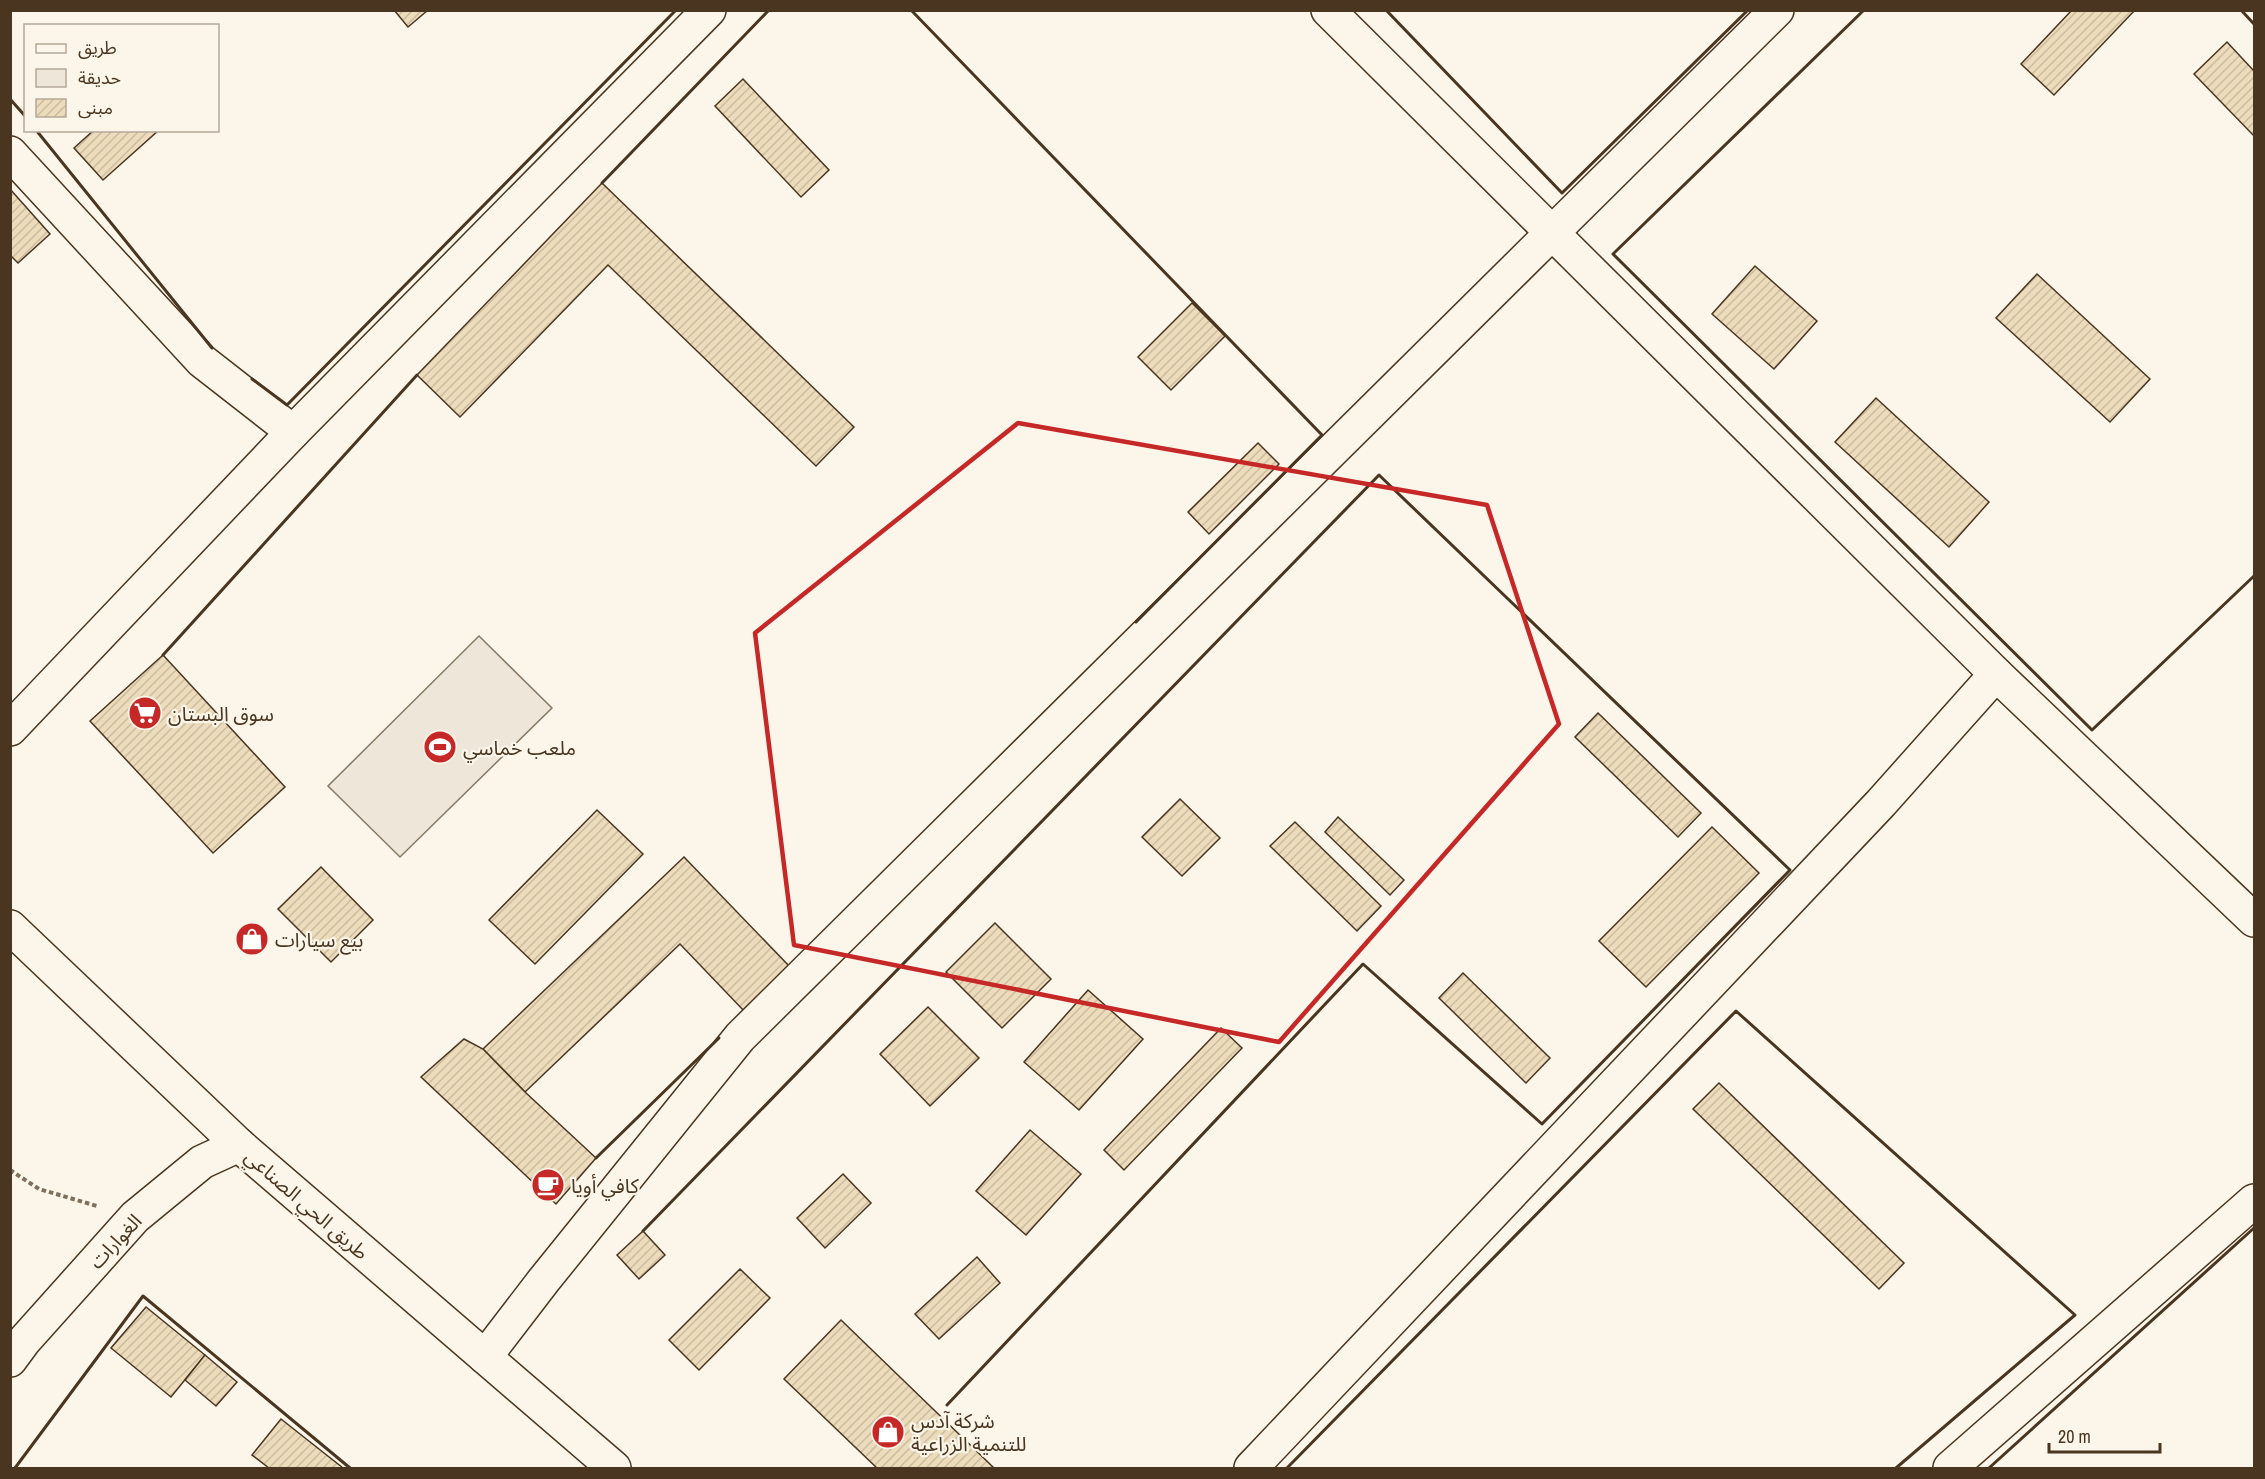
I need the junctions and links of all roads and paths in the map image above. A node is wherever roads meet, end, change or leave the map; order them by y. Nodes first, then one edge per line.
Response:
1 (709, 10) edge
2 (1328, 10) edge
3 (1777, 10) edge
4 (10, 153) edge
5 (1553, 232) junction
6 (293, 432) junction
7 (1996, 674) junction
8 (10, 729) edge
9 (2254, 920) edge
10 (10, 927) edge
11 (239, 1145) junction
12 (10, 1170) edge
13 (2254, 1201) edge
14 (135, 1217) junction
15 (484, 1357) junction
16 (10, 1360) edge
17 (614, 1468) edge
18 (1251, 1468) edge
19 (1950, 1468) edge

1 - 6 main road
2 - 5 main road
3 - 5 main road
4 - 6 main road
5 - 7 main road
5 - 15 main road
6 - 8 main road
7 - 9 main road
7 - 18 main road
10 - 11 main road, طريق الحي الصناعي
11 - 14 main road, الغوارات
11 - 15 main road, طريق الحي الصناعي
12 - 14 path
13 - 19 main road
14 - 16 main road, الغوارات
15 - 17 main road, طريق الحي الصناعي

